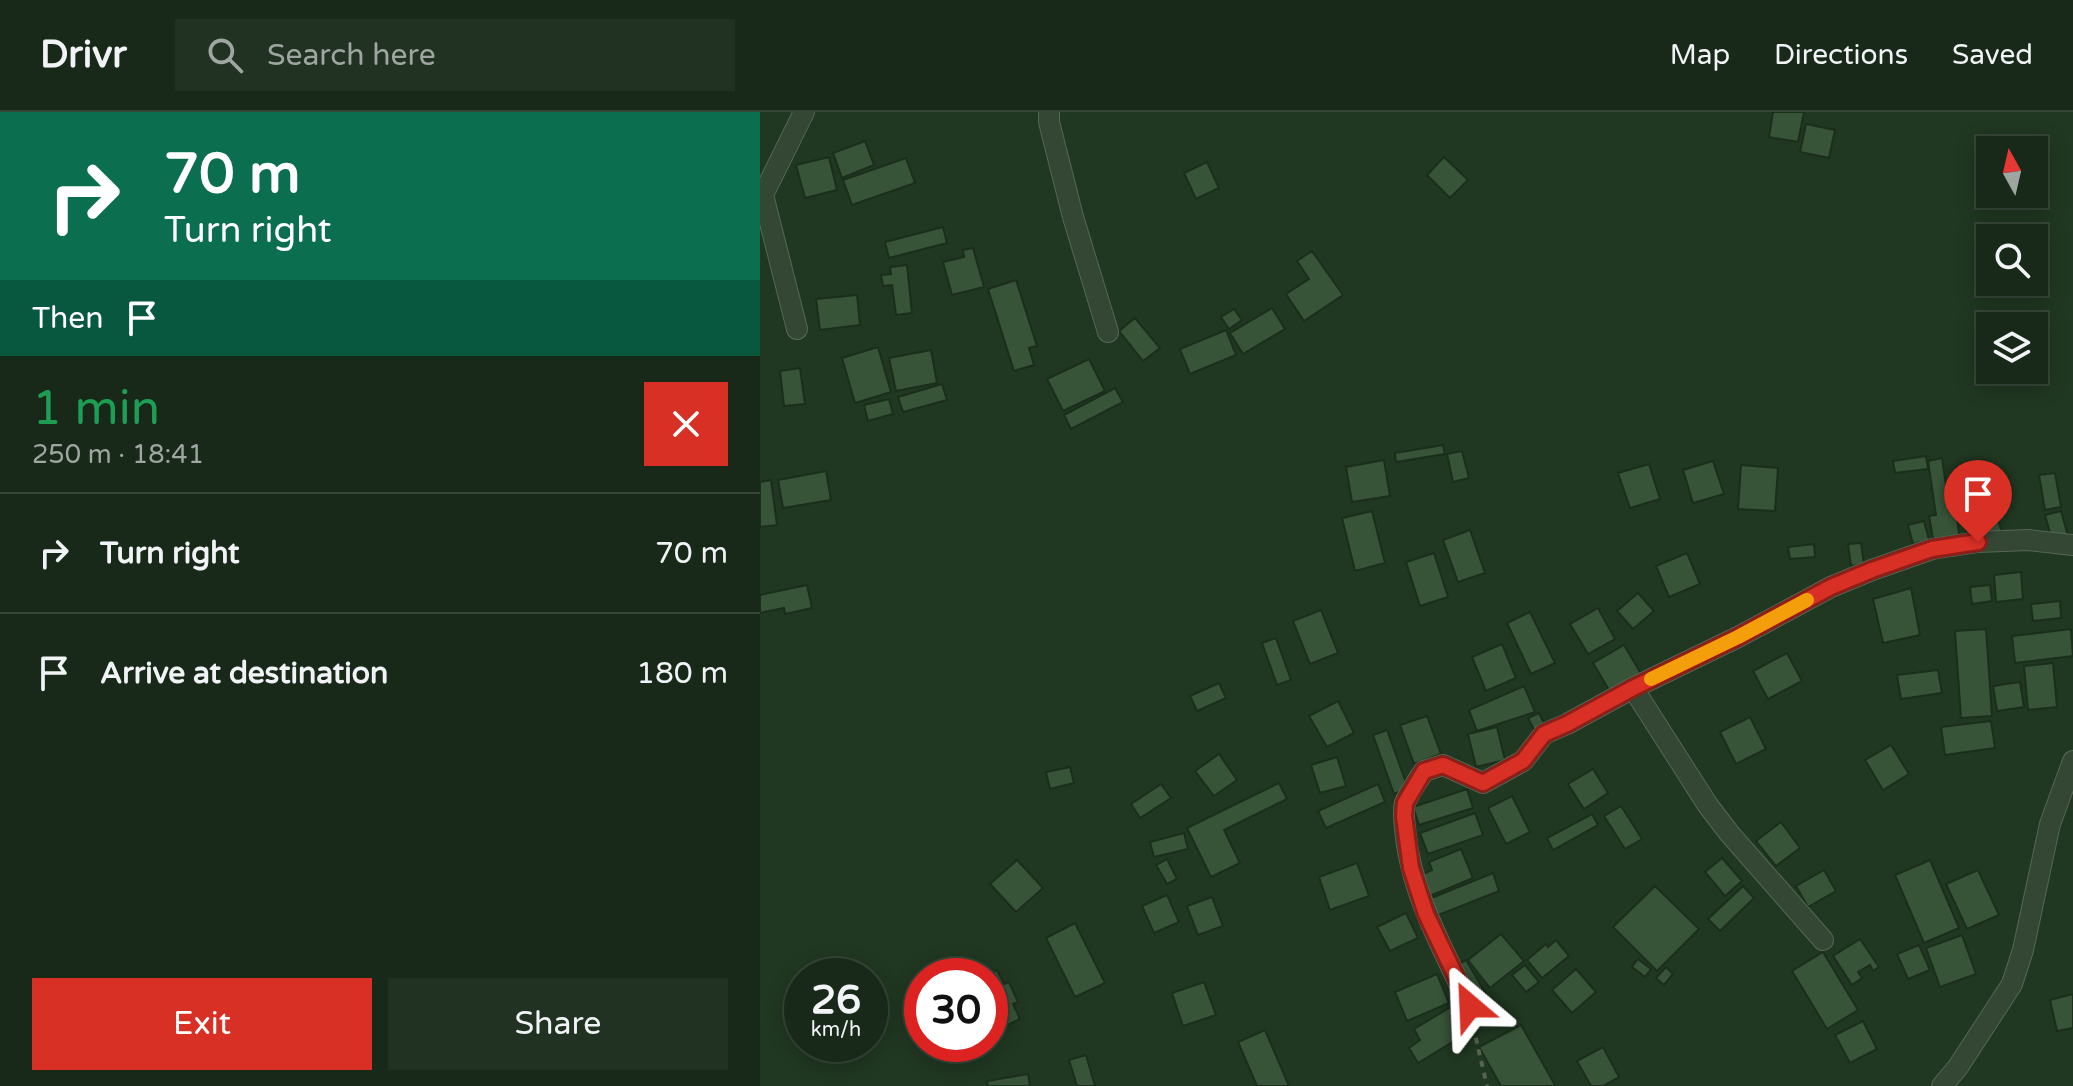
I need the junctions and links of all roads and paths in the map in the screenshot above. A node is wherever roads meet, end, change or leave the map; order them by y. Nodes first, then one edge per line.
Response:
1 (804, 112) edge
2 (1049, 112) edge
3 (762, 196) edge
4 (797, 329) dead end
5 (1108, 332) dead end
6 (2073, 545) edge
7 (1633, 688) junction
8 (2073, 761) edge
9 (1823, 940) dead end
10 (1470, 1006) joint
11 (1487, 1086) edge
12 (1942, 1086) edge

1 - 3 street
2 - 5 street
3 - 4 street
6 - 7 street
7 - 9 street
7 - 10 street
8 - 12 street
10 - 11 path

